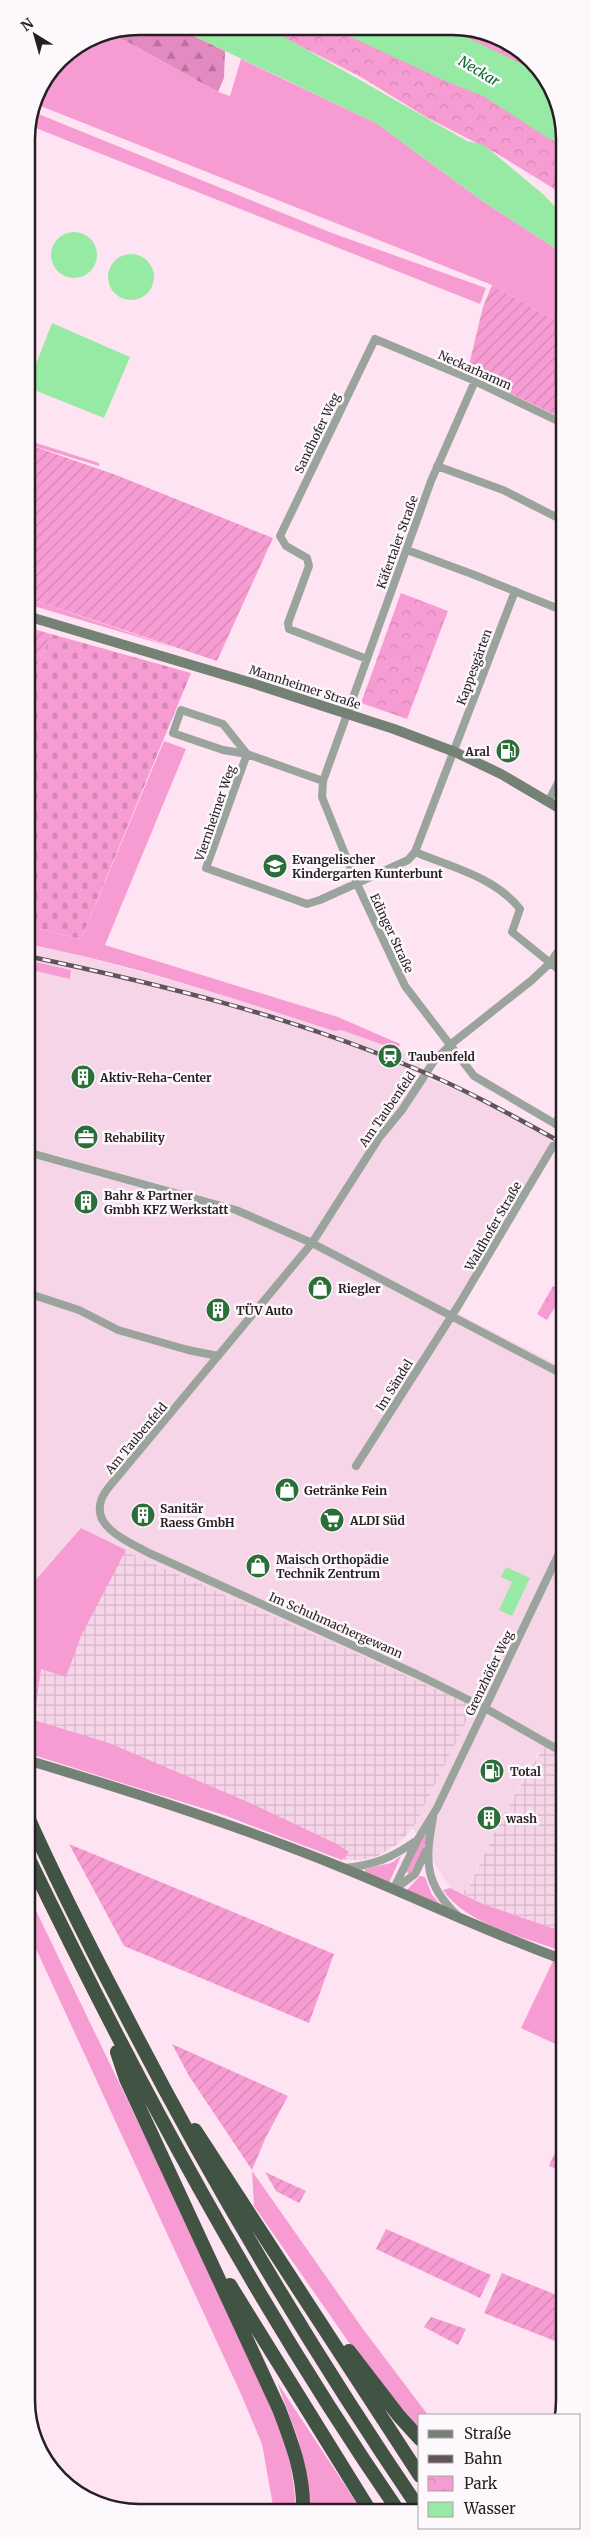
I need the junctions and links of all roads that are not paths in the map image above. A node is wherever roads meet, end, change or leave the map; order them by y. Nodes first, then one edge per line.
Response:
1 (375, 339) joint
2 (475, 381) junction
3 (556, 420) edge
4 (437, 466) junction
5 (556, 517) edge
6 (407, 550) junction
7 (515, 591) junction
8 (556, 607) edge
9 (35, 618) edge
10 (366, 659) junction
11 (347, 713) junction
12 (455, 752) junction
13 (247, 754) junction
14 (323, 781) junction
15 (556, 786) edge
16 (548, 802) junction
17 (556, 806) edge
18 (415, 852) junction
19 (357, 884) junction
20 (556, 954) edge
21 (549, 964) junction
22 (556, 969) edge
23 (450, 1045) junction
24 (555, 1124) edge
25 (553, 1146) dead end
26 (35, 1154) edge
27 (312, 1243) junction
28 (35, 1296) edge
29 (451, 1316) junction
30 (218, 1356) junction
31 (556, 1371) edge
32 (356, 1466) dead end
33 (100, 1516) joint
34 (556, 1560) edge
35 (485, 1708) junction
36 (556, 1748) edge
37 (35, 1763) edge
38 (434, 1812) junction
39 (35, 1833) edge
40 (418, 1839) junction
41 (427, 1849) junction
42 (344, 1868) junction
43 (35, 1872) edge
44 (393, 1890) junction
45 (463, 1920) junction
46 (556, 1957) edge
47 (100, 2007) junction
48 (158, 2079) junction
49 (191, 2219) junction
50 (301, 2290) junction
51 (418, 2437) edge
52 (418, 2473) edge
53 (303, 2504) edge
54 (366, 2504) edge
55 (394, 2504) edge
56 (416, 2504) edge

1 - 2 street, Neckarhamm
1 - 10 street, Sandhofer Weg
2 - 3 street, Neckarhamm
2 - 4 street, Käfertaler Straße
4 - 5 street
4 - 6 street, Käfertaler Straße
6 - 7 street
6 - 10 street, Käfertaler Straße
7 - 8 street
7 - 12 street, Kappesgärten
9 - 11 street, Mannheimer Straße
10 - 11 street, Käfertaler Straße
11 - 12 street, Mannheimer Straße
11 - 14 street, Edinger Straße
12 - 16 street, Mannheimer Straße
12 - 18 street, Kappesgärten
13 - 13 street, Viernheimer Weg
13 - 14 street, Viernheimer Weg
13 - 19 street, Viernheimer Weg
14 - 19 street, Edinger Straße
15 - 16 street
16 - 17 street, Mannheimer Straße
18 - 19 street
18 - 21 street
19 - 23 street, Edinger Straße
20 - 21 street, Am Taubenfeld
21 - 22 street
21 - 23 street, Am Taubenfeld
23 - 24 street, Edinger Straße
23 - 27 street, Am Taubenfeld
25 - 29 street, Waldhofer Straße
26 - 27 street
27 - 29 street
27 - 30 street, Am Taubenfeld
28 - 30 street
29 - 31 street
29 - 32 street, Im Sändel
30 - 33 street, Am Taubenfeld
33 - 35 street, Im Schuhmachergewann
34 - 35 street, Grenzhöfer Weg
35 - 36 street, Im Schuhmachergewann
35 - 38 street, Grenzhöfer Weg
37 - 42 street
38 - 40 street, Grenzhöfer Weg
38 - 41 street, Grenzhöfer Weg
39 - 48 highway
40 - 42 street, Grenzhöfer Weg
40 - 44 street, Grenzhöfer Weg
41 - 44 street, Grenzhöfer Weg
41 - 45 street, Grenzhöfer Weg
42 - 44 street
43 - 47 highway
44 - 45 street
45 - 46 street
47 - 49 highway
47 - 55 highway
48 - 50 highway
48 - 56 highway
49 - 53 highway
49 - 54 highway
50 - 51 highway
50 - 52 highway

